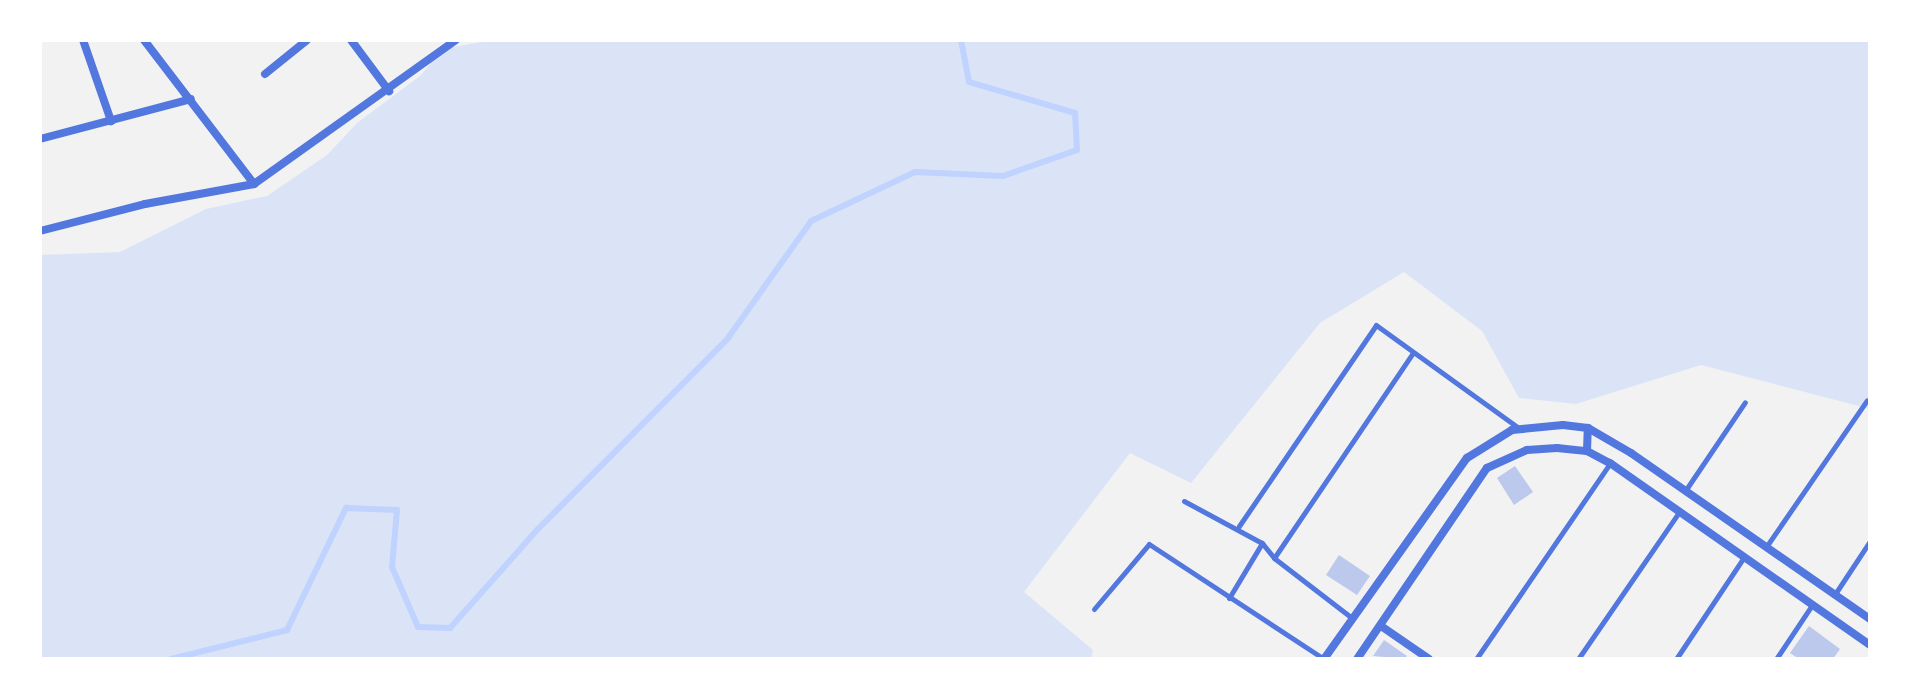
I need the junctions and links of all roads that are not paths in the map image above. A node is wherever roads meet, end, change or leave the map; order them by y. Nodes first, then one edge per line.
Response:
1 (83, 40) edge
2 (144, 40) edge
3 (306, 40) edge
4 (351, 40) edge
5 (456, 40) edge
6 (265, 74) dead end
7 (389, 91) junction
8 (191, 99) junction
9 (111, 121) junction
10 (40, 139) edge
11 (254, 184) junction
12 (40, 231) edge
13 (1413, 353) junction
14 (1867, 400) dead end
15 (1745, 402) dead end
16 (1588, 428) junction
17 (1521, 429) junction
18 (1587, 451) junction
19 (1610, 463) junction
20 (1685, 491) junction
21 (1184, 501) dead end
22 (1679, 512) junction
23 (1239, 526) junction
24 (1870, 541) edge
25 (1262, 543) junction
26 (1766, 547) junction
27 (1744, 556) junction
28 (1274, 558) junction
29 (1834, 595) junction
30 (1229, 598) junction
31 (1812, 605) junction
32 (1094, 609) dead end
33 (1352, 619) junction
34 (1870, 619) edge
35 (1381, 626) junction
36 (1870, 645) edge
37 (1324, 659) edge
38 (1357, 659) edge
39 (1429, 659) edge
40 (1476, 659) edge
41 (1578, 659) edge
42 (1676, 659) edge
43 (1776, 659) edge

1 - 9 street
2 - 8 street
3 - 6 street
4 - 7 street
5 - 7 street
7 - 11 street
8 - 9 street
8 - 11 street
9 - 10 street
11 - 12 street
13 - 17 lane
13 - 23 lane
13 - 28 lane
14 - 26 lane
15 - 20 lane
16 - 17 street
16 - 18 street
16 - 20 street
17 - 33 street
18 - 19 street
18 - 35 street
19 - 22 street
19 - 40 lane
20 - 26 street
21 - 23 lane
22 - 27 street
22 - 41 lane
23 - 25 lane
24 - 29 lane
25 - 28 lane
25 - 30 lane
26 - 29 street
27 - 31 street
27 - 42 lane
28 - 33 lane
29 - 34 street
30 - 32 lane
30 - 37 lane
31 - 36 street
31 - 43 lane
33 - 37 street
35 - 38 street
35 - 39 street

